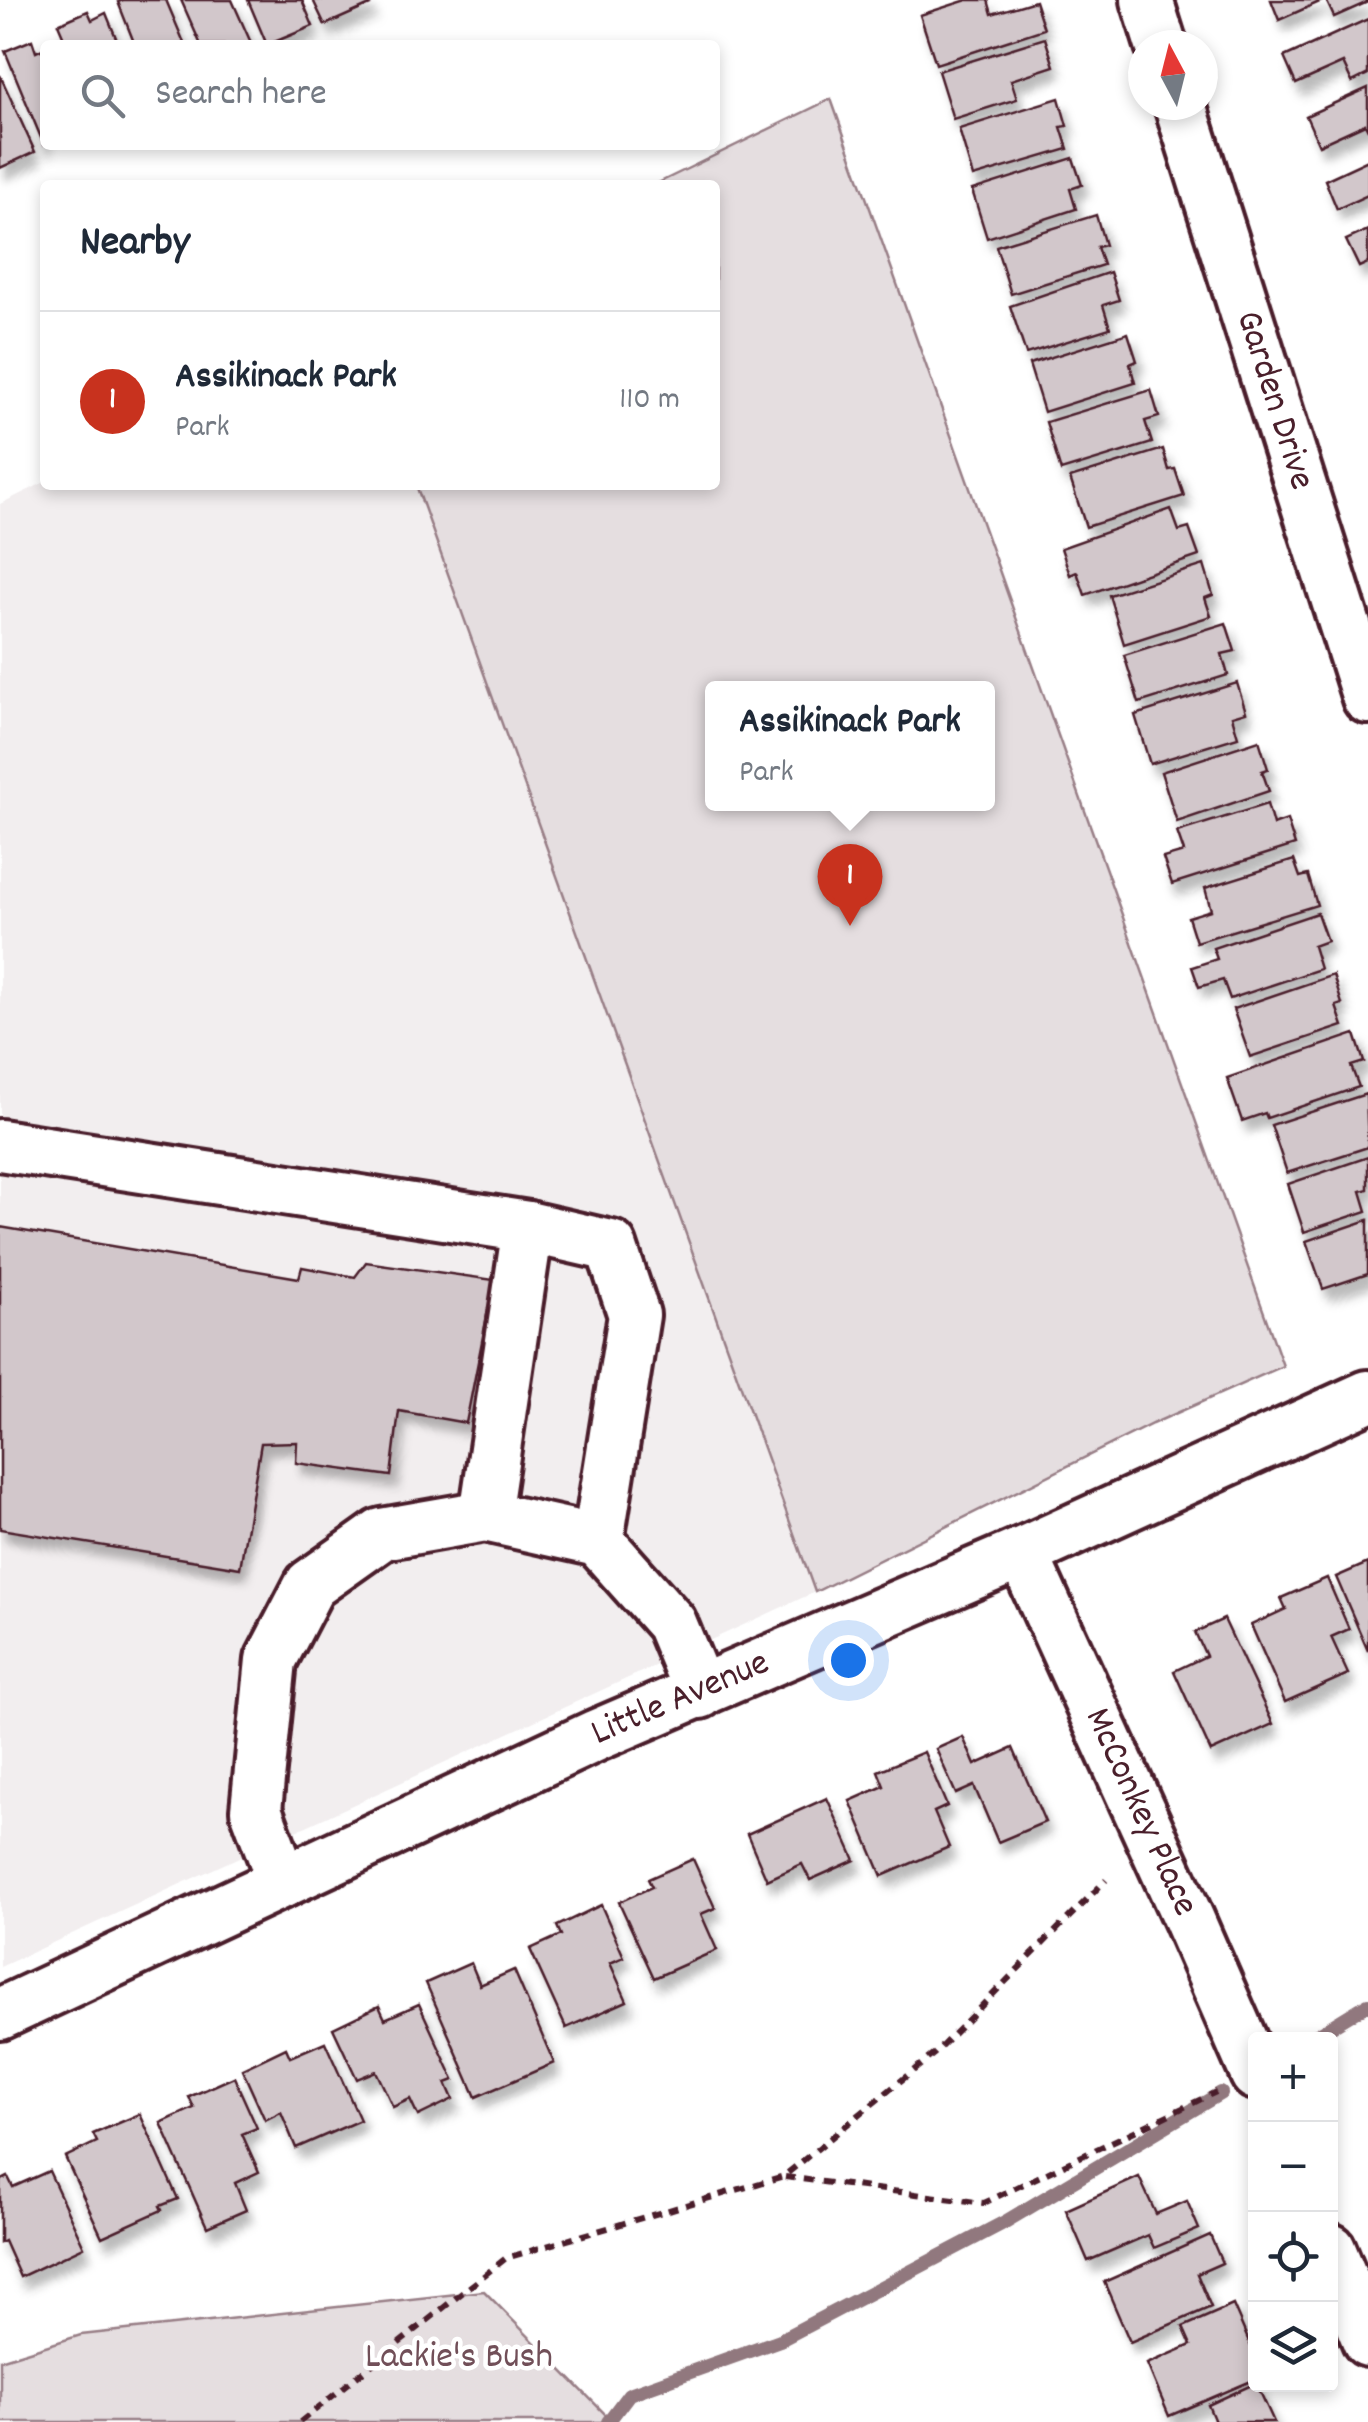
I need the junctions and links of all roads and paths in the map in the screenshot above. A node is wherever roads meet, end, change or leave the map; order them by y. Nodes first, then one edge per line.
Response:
1 (1147, 0) edge
2 (1156, 30) edge
3 (1185, 120) edge
4 (1368, 698) edge
5 (0, 1144) edge
6 (528, 1227) junction
7 (1368, 1396) edge
8 (485, 1516) junction
9 (598, 1541) junction
10 (1022, 1553) junction
11 (700, 1693) junction
12 (1106, 1880) dead end
13 (283, 1882) junction
14 (0, 2014) edge
15 (1244, 2079) edge
16 (784, 2176) junction
17 (1338, 2268) edge
18 (1368, 2341) edge
19 (300, 2422) edge

1 - 2 street
3 - 4 street, Garden Drive
5 - 6 street
6 - 8 street
6 - 9 street
7 - 10 street, Little Avenue
8 - 9 street
8 - 13 street
9 - 11 street
10 - 11 street, Little Avenue
10 - 15 street, McConkey Place
11 - 13 street, Little Avenue
12 - 16 path
13 - 14 street, Little Avenue
15 - 16 path
16 - 19 path
17 - 18 street

